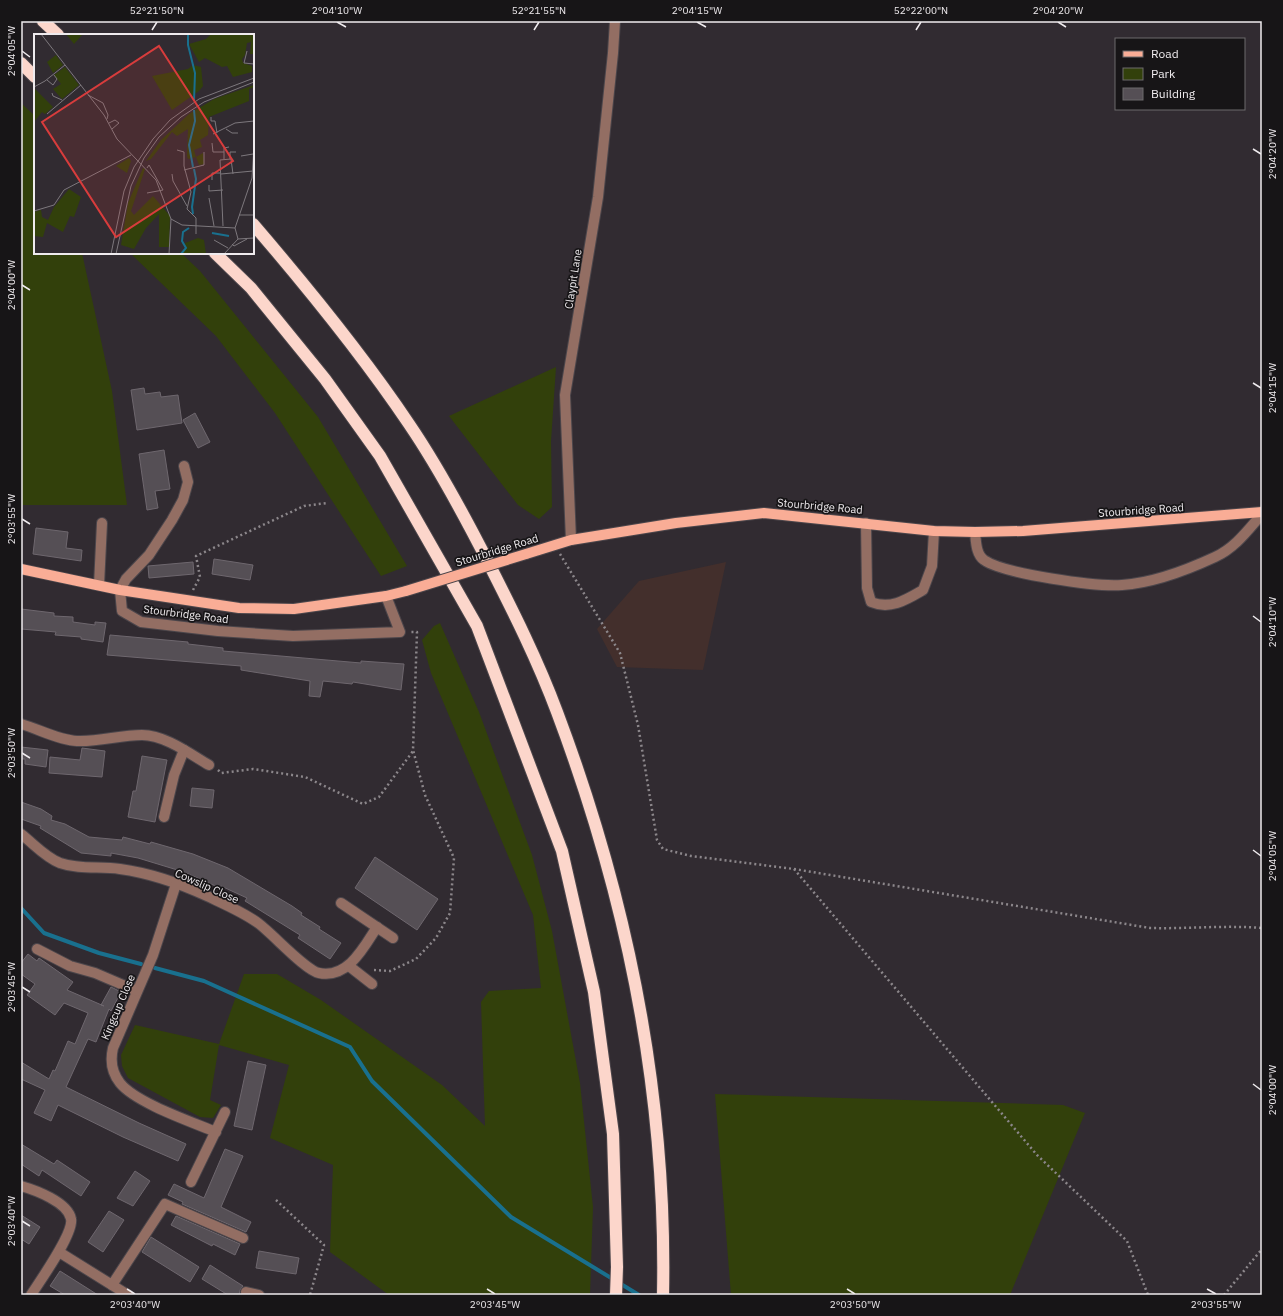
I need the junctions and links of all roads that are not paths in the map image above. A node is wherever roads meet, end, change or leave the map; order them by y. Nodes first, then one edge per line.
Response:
1 (43, 21) edge
2 (615, 21) edge
3 (57, 34) edge
4 (21, 63) edge
5 (34, 76) edge
6 (254, 225) edge
7 (216, 254) edge
8 (184, 466) dead end
9 (1262, 513) edge
10 (102, 523) dead end
11 (866, 523) junction
12 (934, 531) junction
13 (975, 532) junction
14 (571, 540) junction
15 (21, 569) edge
16 (99, 585) junction
17 (120, 590) junction
18 (386, 596) junction
19 (21, 724) edge
20 (184, 750) junction
21 (209, 765) road end
22 (164, 818) dead end
23 (21, 834) edge
24 (176, 884) junction
25 (341, 903) dead end
26 (377, 927) junction
27 (393, 938) dead end
28 (37, 949) dead end
29 (349, 966) junction
30 (372, 984) dead end
31 (137, 992) junction
32 (225, 1112) dead end
33 (216, 1132) junction
34 (191, 1182) dead end
35 (21, 1186) edge
36 (243, 1238) dead end
37 (59, 1252) junction
38 (112, 1285) junction
39 (246, 1292) dead end
40 (31, 1295) edge
41 (128, 1295) edge
42 (259, 1295) edge
43 (616, 1295) edge
44 (663, 1295) edge

1 - 3 highway
2 - 14 street, Claypit Lane
4 - 5 highway
6 - 44 highway
7 - 43 highway
8 - 17 street
9 - 13 main road, Stourbridge Road
9 - 13 street
10 - 16 street
11 - 12 main road, Stourbridge Road
11 - 12 street
11 - 14 main road, Stourbridge Road
12 - 13 main road, Stourbridge Road
14 - 18 main road, Stourbridge Road, bridge
15 - 16 main road, Stourbridge Road
16 - 17 main road, Stourbridge Road
17 - 18 main road, Stourbridge Road
17 - 18 street, Stourbridge Road
19 - 20 street
20 - 21 street
20 - 22 street
23 - 24 street, Cowslip Close
24 - 29 street, Cowslip Close
24 - 31 street, Kingcup Close
25 - 26 street
26 - 27 street
26 - 29 street
28 - 31 street
29 - 30 street
31 - 33 street, Kingcup Close
32 - 33 street
33 - 34 street
35 - 37 street
36 - 38 street
37 - 38 street
37 - 40 street
38 - 41 street
39 - 42 street

